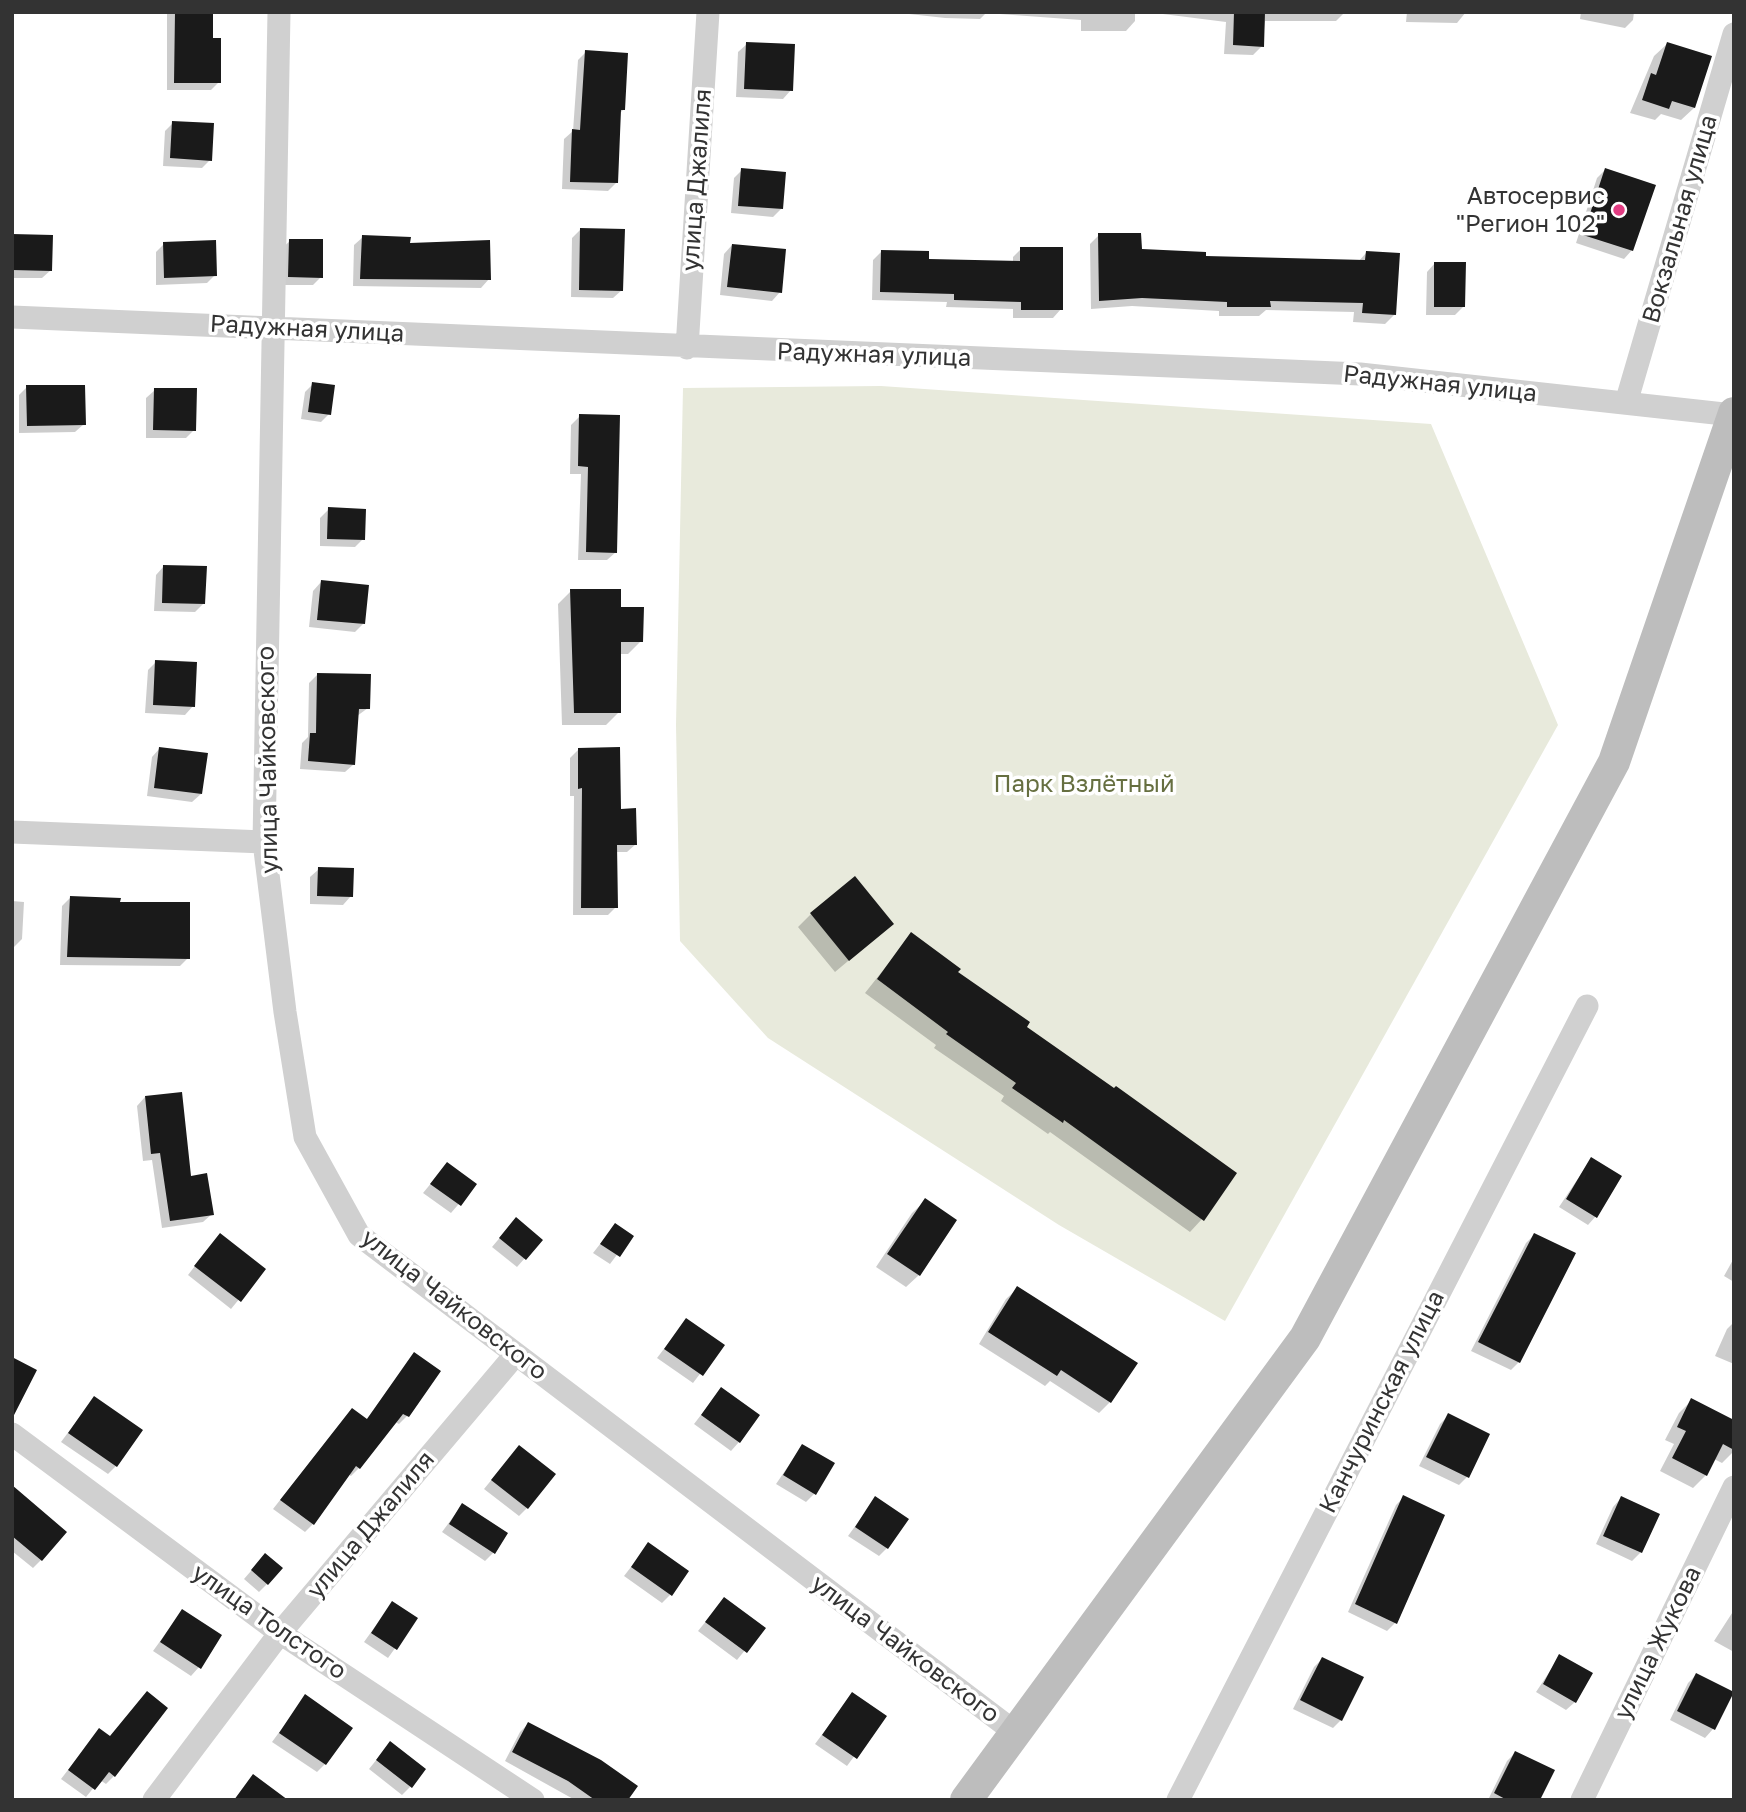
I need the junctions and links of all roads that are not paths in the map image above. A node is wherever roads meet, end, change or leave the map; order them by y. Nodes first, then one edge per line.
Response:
1 (279, 12) edge
2 (708, 12) edge
3 (1734, 34) edge
4 (12, 317) edge
5 (273, 327) junction
6 (687, 348) junction
7 (1626, 403) junction
8 (1733, 414) edge
9 (12, 832) edge
10 (264, 842) junction
11 (1587, 1006) dead end
12 (516, 1354) junction
13 (12, 1434) edge
14 (1734, 1487) edge
15 (280, 1633) junction
16 (1016, 1733) junction
17 (154, 1800) edge
18 (533, 1800) edge
19 (966, 1800) edge
20 (1178, 1800) edge
21 (1581, 1800) edge

1 - 5 street, улица Чайковского
2 - 6 street, улица Джалиля
3 - 7 street, Вокзальная улица
4 - 5 street, Радужная улица
5 - 6 street, Радужная улица
5 - 10 street, улица Чайковского
6 - 7 street, Радужная улица
7 - 8 street, Радужная улица
8 - 16 main road
9 - 10 street
10 - 12 street, улица Чайковского
11 - 20 street, Канчуринская улица
12 - 15 street, улица Джалиля
12 - 16 street, улица Чайковского
13 - 15 street, улица Толстого
14 - 21 street, улица Жукова
15 - 17 street, улица Джалиля
15 - 18 street, улица Толстого
16 - 19 main road

